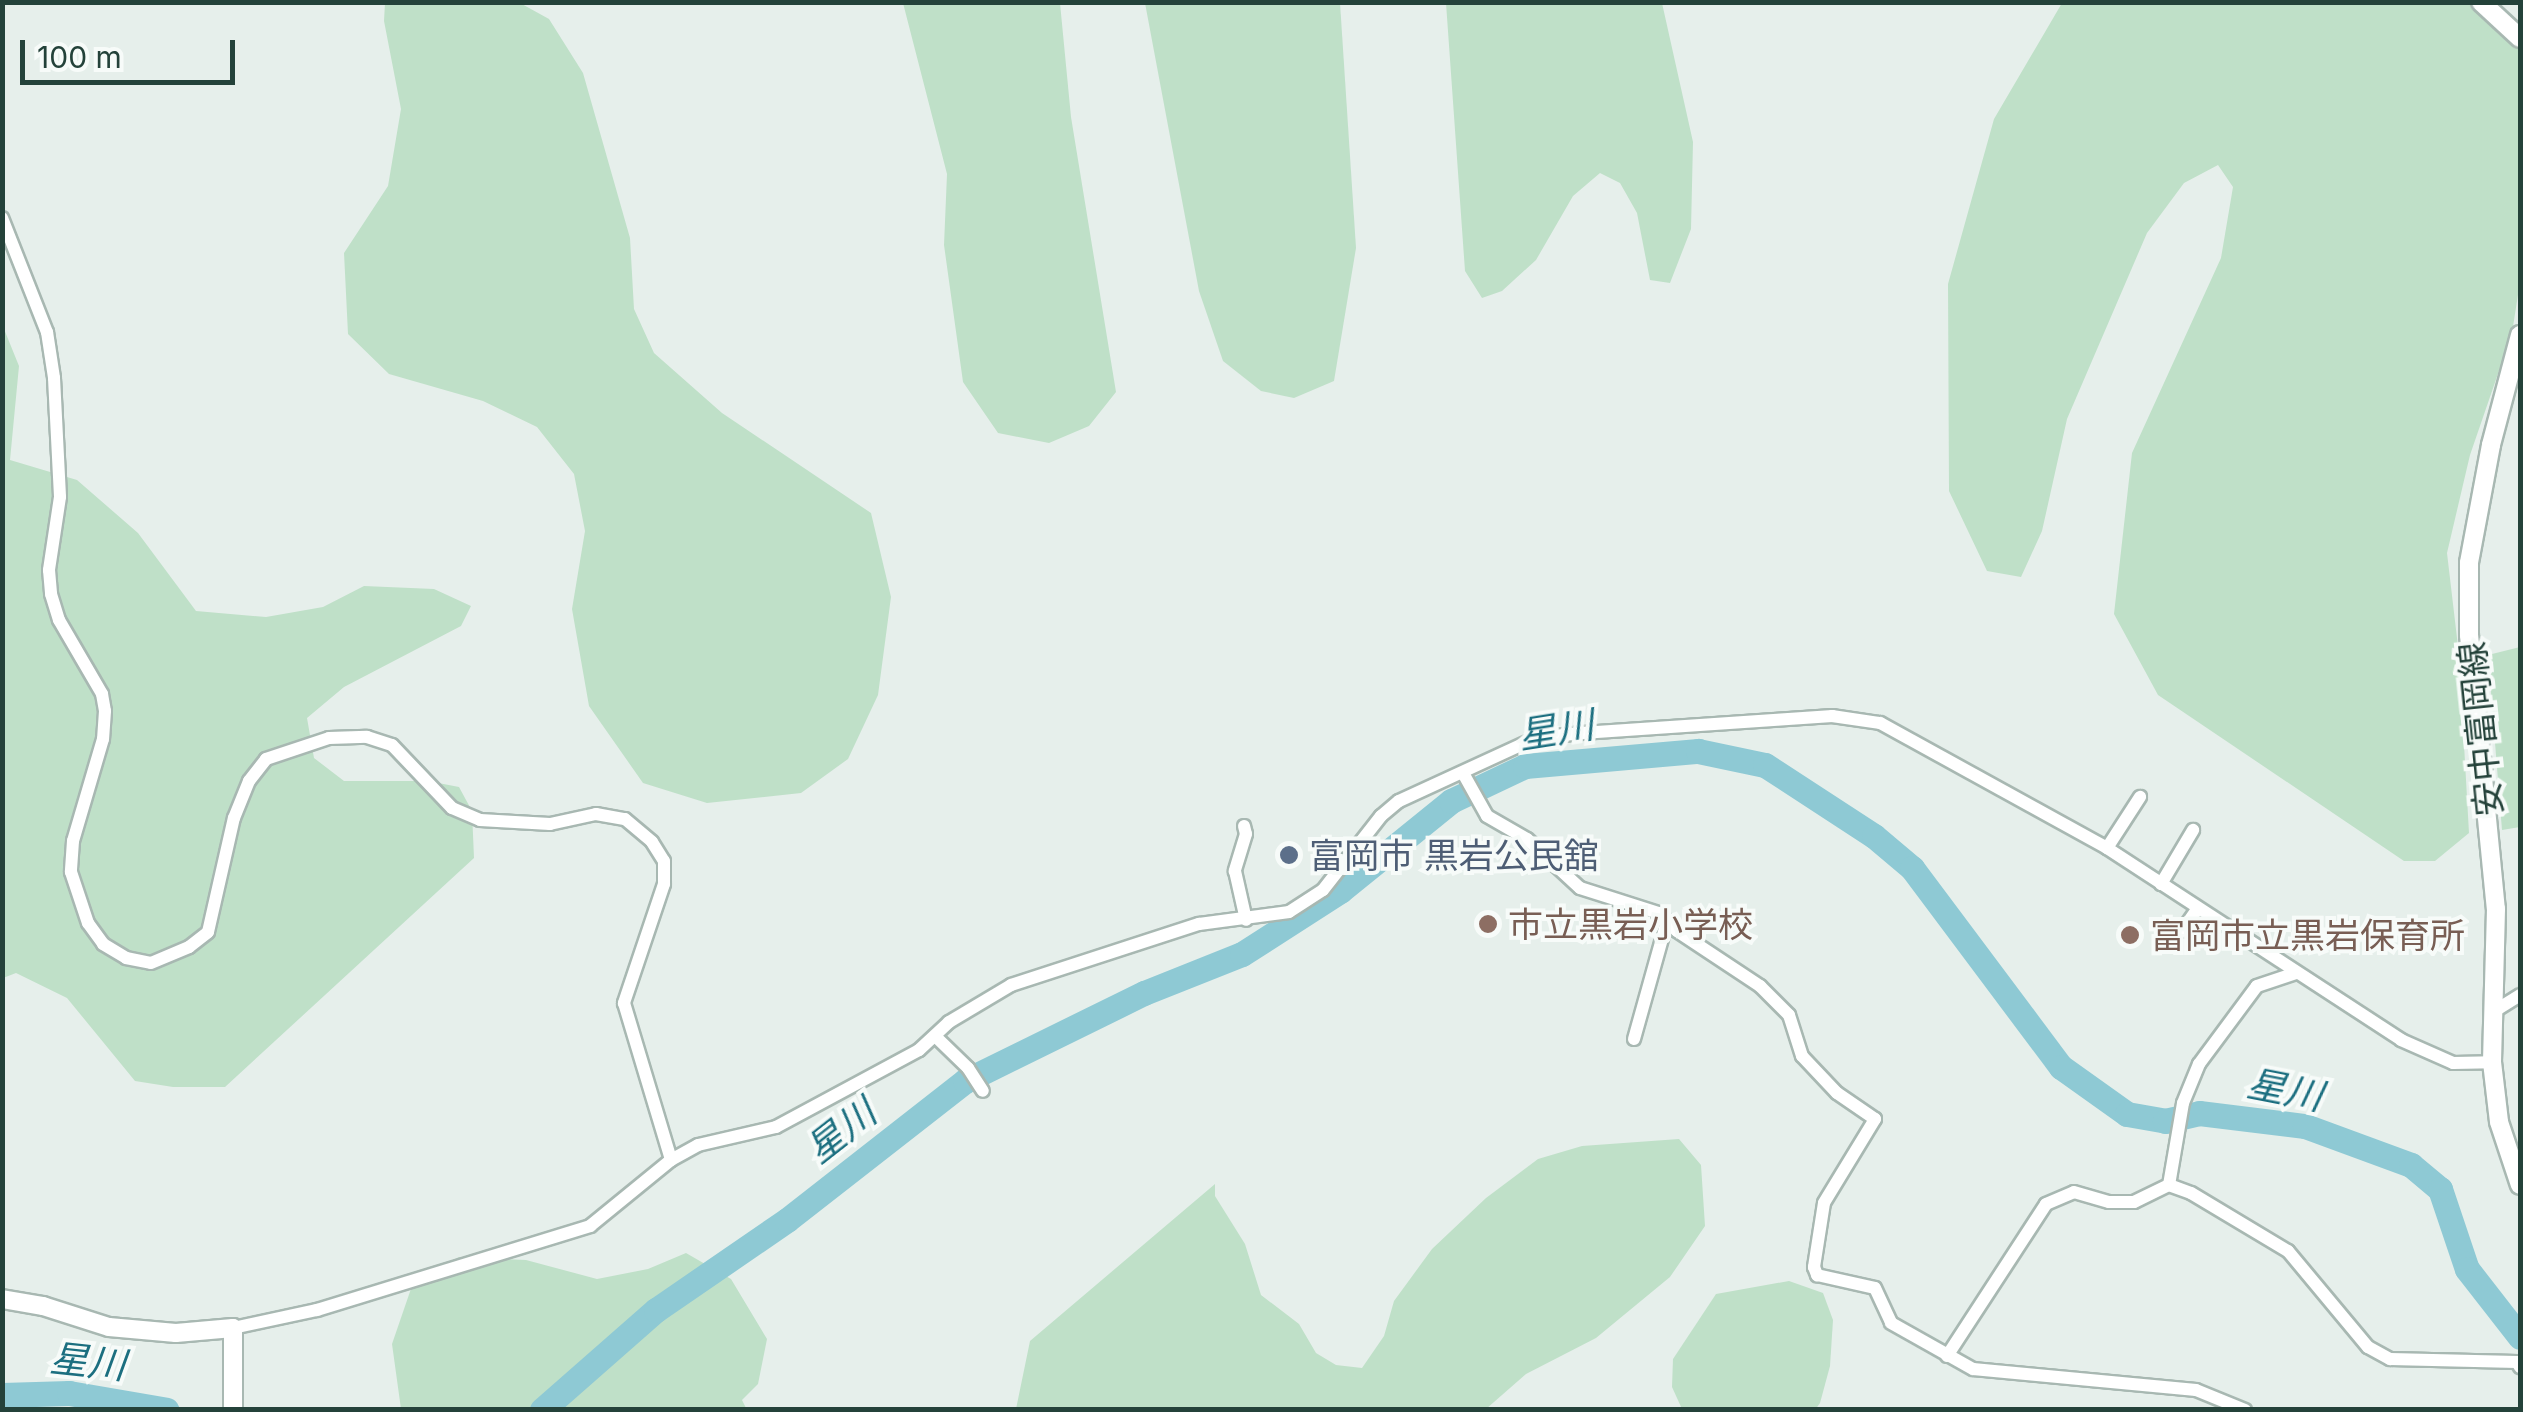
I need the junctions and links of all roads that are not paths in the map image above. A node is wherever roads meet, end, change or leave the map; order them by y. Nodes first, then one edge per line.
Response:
1 (2482, 2) edge
2 (2520, 38) edge
3 (2, 218) edge
4 (2520, 336) edge
5 (1464, 775) junction
6 (2140, 797) dead end
7 (1244, 826) dead end
8 (2193, 830) dead end
9 (2107, 848) junction
10 (2161, 884) junction
11 (2198, 908) junction
12 (1246, 920) junction
13 (1667, 921) junction
14 (2182, 931) dead end
15 (2296, 973) junction
16 (2520, 994) edge
17 (2493, 1012) junction
18 (934, 1036) junction
19 (1634, 1038) dead end
20 (2492, 1062) junction
21 (983, 1091) dead end
22 (671, 1160) junction
23 (2519, 1174) edge
24 (2168, 1185) junction
25 (2, 1300) edge
26 (233, 1328) junction
27 (1947, 1356) junction
28 (2520, 1366) edge
29 (234, 1408) edge
30 (2244, 1410) edge

1 - 2 main road
3 - 22 street
4 - 17 main road, 安中富岡線
5 - 9 street
5 - 12 street
5 - 13 street
6 - 9 street
7 - 12 street
8 - 10 street
9 - 10 street
10 - 11 street
11 - 14 street
11 - 15 street
12 - 18 street
13 - 19 street
13 - 27 street
15 - 20 street
15 - 24 street
16 - 17 street
17 - 20 main road, 安中富岡線
18 - 21 street
18 - 22 street
20 - 23 main road, 安中富岡線
22 - 26 street
24 - 27 street
24 - 28 street
25 - 26 main road
26 - 29 main road
27 - 30 street

